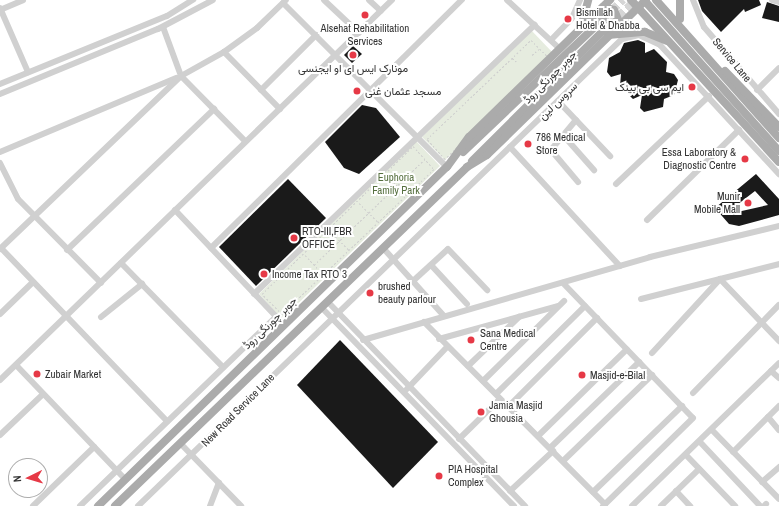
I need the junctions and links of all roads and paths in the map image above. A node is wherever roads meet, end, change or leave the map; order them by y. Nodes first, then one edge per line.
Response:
1 (23, 0) edge
2 (193, 0) edge
3 (213, 0) edge
4 (324, 0) edge
5 (369, 0) edge
6 (392, 0) edge
7 (462, 0) edge
8 (507, 0) edge
9 (580, 0) edge
10 (588, 0) edge
11 (610, 0) edge
12 (631, 0) edge
13 (645, 0) edge
14 (656, 0) edge
15 (662, 0) edge
16 (772, 0) edge
17 (284, 2) edge
18 (779, 2) edge
19 (693, 3) edge
20 (680, 4) edge
21 (603, 7) junction
22 (638, 7) junction
23 (0, 9) edge
24 (381, 11) junction
25 (603, 19) tunnel mouth
26 (680, 19) junction
27 (620, 24) junction
28 (535, 25) junction
29 (609, 25) tunnel mouth
30 (163, 26) junction
31 (581, 28) junction
32 (359, 32) junction
33 (316, 35) junction
34 (608, 36) junction
35 (622, 36) junction
36 (551, 40) junction
37 (674, 45) junction
38 (539, 48) junction
39 (560, 49) junction
40 (224, 52) junction
41 (337, 54) junction
42 (532, 55) dead end
43 (512, 58) junction
44 (517, 62) dead end
45 (44, 66) junction
46 (779, 68) edge
47 (28, 72) junction
48 (48, 75) junction
49 (181, 76) junction
50 (0, 84) edge
51 (261, 90) junction
52 (373, 90) junction
53 (757, 90) junction
54 (0, 94) edge
55 (709, 96) junction
56 (558, 101) junction
57 (214, 109) junction
58 (280, 109) junction
59 (779, 114) edge
60 (576, 120) junction
61 (779, 127) edge
62 (739, 130) junction
63 (563, 135) junction
64 (419, 136) junction
65 (779, 138) edge
66 (245, 141) junction
67 (510, 147) junction
68 (779, 151) edge
69 (0, 152) edge
70 (457, 156) junction
71 (610, 156) dead end
72 (425, 158) junction
73 (779, 162) edge
74 (0, 163) edge
75 (447, 167) junction
76 (467, 167) junction
77 (594, 170) dead end
78 (386, 173) junction
79 (779, 174) edge
80 (578, 182) dead end
81 (616, 184) dead end
82 (407, 195) junction
83 (357, 201) junction
84 (175, 210) junction
85 (34, 217) junction
86 (646, 220) dead end
87 (378, 222) junction
88 (779, 226) edge
89 (329, 229) junction
90 (211, 248) junction
91 (1, 249) edge
92 (384, 249) junction
93 (67, 250) junction
94 (349, 250) junction
95 (304, 254) junction
96 (393, 260) junction
97 (121, 263) junction
98 (779, 264) edge
99 (314, 265) junction
100 (431, 265) junction
101 (620, 266) junction
102 (324, 275) junction
103 (720, 279) junction
104 (413, 281) junction
105 (33, 282) junction
106 (101, 283) junction
107 (563, 283) junction
108 (142, 284) junction
109 (487, 290) dead end
110 (254, 294) junction
111 (641, 299) dead end
112 (564, 301) dead end
113 (467, 304) dead end
114 (325, 305) junction
115 (779, 305) edge
116 (558, 306) junction
117 (585, 306) junction
118 (337, 313) junction
119 (0, 314) edge
120 (444, 316) junction
121 (520, 316) junction
122 (66, 317) junction
123 (101, 317) dead end
124 (276, 317) junction
125 (332, 318) junction
126 (597, 318) junction
127 (424, 322) junction
128 (762, 323) junction
129 (284, 325) junction
130 (439, 339) junction
131 (363, 340) junction
132 (779, 341) edge
133 (447, 347) junction
134 (627, 349) junction
135 (652, 353) dead end
136 (639, 362) junction
137 (779, 363) edge
138 (16, 365) junction
139 (468, 366) junction
140 (223, 367) junction
141 (771, 370) junction
142 (652, 375) junction
143 (779, 378) edge
144 (0, 380) edge
145 (483, 381) junction
146 (409, 386) junction
147 (404, 392) junction
148 (692, 393) dead end
149 (43, 394) junction
150 (498, 396) junction
151 (206, 401) junction
152 (508, 406) junction
153 (682, 406) junction
154 (779, 406) edge
155 (216, 410) junction
156 (195, 412) junction
157 (768, 417) junction
158 (167, 421) junction
159 (203, 422) junction
160 (712, 430) junction
161 (779, 430) edge
162 (0, 435) edge
163 (538, 436) junction
164 (459, 438) junction
165 (700, 442) junction
166 (180, 443) junction
167 (94, 447) junction
168 (551, 449) junction
169 (733, 452) junction
170 (191, 454) junction
171 (686, 455) junction
172 (562, 461) junction
173 (779, 467) edge
174 (699, 469) junction
175 (116, 470) junction
176 (125, 479) junction
177 (762, 482) junction
178 (219, 483) junction
179 (510, 491) junction
180 (676, 491) junction
181 (593, 492) junction
182 (779, 499) edge
183 (604, 505) edge
184 (763, 505) edge
185 (33, 506) edge
186 (80, 506) edge
187 (98, 506) edge
188 (115, 506) edge
189 (138, 506) edge
190 (210, 506) edge
191 (241, 506) edge
192 (514, 506) edge
193 (525, 506) edge
194 (632, 506) edge
195 (661, 506) edge
196 (690, 506) edge
197 (735, 506) edge

1 - 23 street
2 - 45 street
3 - 30 street
4 - 32 street
5 - 24 street
6 - 24 street
7 - 52 street
8 - 28 street
9 - 36 street
10 - 31 main road
11 - 21 main road, جوہر چورنگی روڈ
12 - 22 main road
13 - 22 main road, جوہر چورنگی روڈ
13 - 68 main road, bridge
14 - 65 main road
15 - 26 main road
16 - 18 street
17 - 33 street
17 - 40 street
19 - 20 street
19 - 53 street, Service Lane
20 - 26 main road
21 - 27 main road
21 - 31 main road, جوہر چورنگی روڈ
22 - 27 main road, جوہر چورنگی روڈ
22 - 37 main road
23 - 47 street
24 - 32 street
25 - 70 main road, جوہر چورنگی روڈ
26 - 61 main road
27 - 34 main road, جوہر چورنگی روڈ
28 - 36 street
28 - 64 street
29 - 76 main road, جوہر چورنگی روڈ
30 - 48 street
30 - 49 street
31 - 39 main road, جوہر چورنگی روڈ
32 - 41 street
33 - 41 street
33 - 51 street
34 - 35 main road
34 - 76 main road, جوہر چورنگی روڈ
35 - 37 main road
35 - 55 street
35 - 56 street, سروس لین
36 - 39 street
37 - 73 main road
38 - 42 path
38 - 43 path
38 - 43 path
39 - 70 main road, جوہر چورنگی روڈ
40 - 49 street
40 - 51 street
41 - 52 street
41 - 58 street
43 - 44 path
45 - 47 street
45 - 48 street
46 - 53 street
47 - 50 street
48 - 54 street
49 - 57 street
49 - 69 street
49 - 85 street
51 - 58 street
52 - 64 street
52 - 90 street
53 - 59 street, Service Lane
55 - 62 street
55 - 81 street
56 - 60 street
56 - 67 street, سروس لین
57 - 66 street
57 - 93 street
58 - 66 street
60 - 63 street
60 - 71 street
62 - 79 street
62 - 86 street
63 - 77 street
63 - 80 street
64 - 75 street
64 - 110 street
66 - 84 street
67 - 96 street, سروس لین
67 - 101 street
70 - 75 main road, جوہر چورنگی روڈ
72 - 78 path
72 - 82 path
72 - 99 path
74 - 85 street
75 - 129 main road, جوہر چورنگی روڈ
76 - 92 main road, جوہر چورنگی روڈ
78 - 82 path
78 - 83 path
82 - 87 path
83 - 87 path
83 - 89 path
84 - 90 street
84 - 97 street
85 - 91 street
85 - 93 street
87 - 94 path
88 - 101 street
89 - 94 path
89 - 95 path
90 - 110 street
91 - 105 street
92 - 96 street
92 - 114 main road, جوہر چورنگی روڈ
93 - 106 street
94 - 102 path
95 - 99 path
95 - 102 path
96 - 104 street
96 - 118 street, سروس لین
97 - 106 street
97 - 108 street
98 - 103 street
99 - 102 path
100 - 104 street
100 - 109 street
100 - 113 street
101 - 107 street
103 - 111 street
103 - 128 street
103 - 135 street
104 - 120 street
105 - 119 street
105 - 122 street
106 - 122 street
107 - 117 street
107 - 120 street
108 - 123 street
108 - 140 street
110 - 124 street
112 - 116 street
114 - 118 street
114 - 125 street
114 - 155 main road, جوہر چورنگی روڈ
115 - 128 street
116 - 121 street
116 - 145 street
117 - 126 street
117 - 150 street
118 - 125 street, New Road Service Lane
118 - 131 street
120 - 127 street
121 - 130 street
121 - 139 street
122 - 138 street
122 - 158 street
124 - 129 street
124 - 140 street
125 - 147 street
125 - 170 street, New Road Service Lane
126 - 134 street
126 - 152 street
127 - 130 street
127 - 131 street
128 - 132 street
128 - 148 street
129 - 151 main road, جوہر چورنگی روڈ
130 - 133 street
131 - 146 street
133 - 139 street
133 - 146 street
134 - 136 street
134 - 163 street
136 - 142 street
136 - 168 street
137 - 141 street
138 - 144 street
138 - 149 street
139 - 145 street
140 - 158 street
141 - 143 street
141 - 160 street
142 - 153 street
142 - 172 street
145 - 150 street
146 - 147 street
146 - 164 street
147 - 192 street
149 - 162 street
149 - 167 street
150 - 152 street
150 - 164 street
151 - 155 main road
151 - 156 main road, جوہر چورنگی روڈ
152 - 163 street
153 - 181 street
153 - 183 street
154 - 157 street
155 - 159 main road, جوہر چورنگی روڈ
156 - 159 main road
156 - 176 main road, جوہر چورنگی روڈ
157 - 161 street
157 - 169 street
158 - 175 street
159 - 166 main road, جوہر چورنگی روڈ
160 - 165 street
160 - 169 street
163 - 168 street
164 - 179 street
165 - 171 street
165 - 184 street
166 - 170 street
166 - 188 main road, جوہر چورنگی روڈ
167 - 175 street
167 - 185 street
168 - 172 street
168 - 179 street
169 - 177 street
170 - 178 street
170 - 189 street, New Road Service Lane
171 - 174 street
171 - 194 street
172 - 181 street
173 - 177 street
174 - 180 street
174 - 197 street
175 - 176 street
175 - 186 street
176 - 187 main road, جوہر چورنگی روڈ
177 - 182 street
178 - 190 street
178 - 191 street
179 - 193 street
180 - 195 street
180 - 196 street
181 - 183 street

